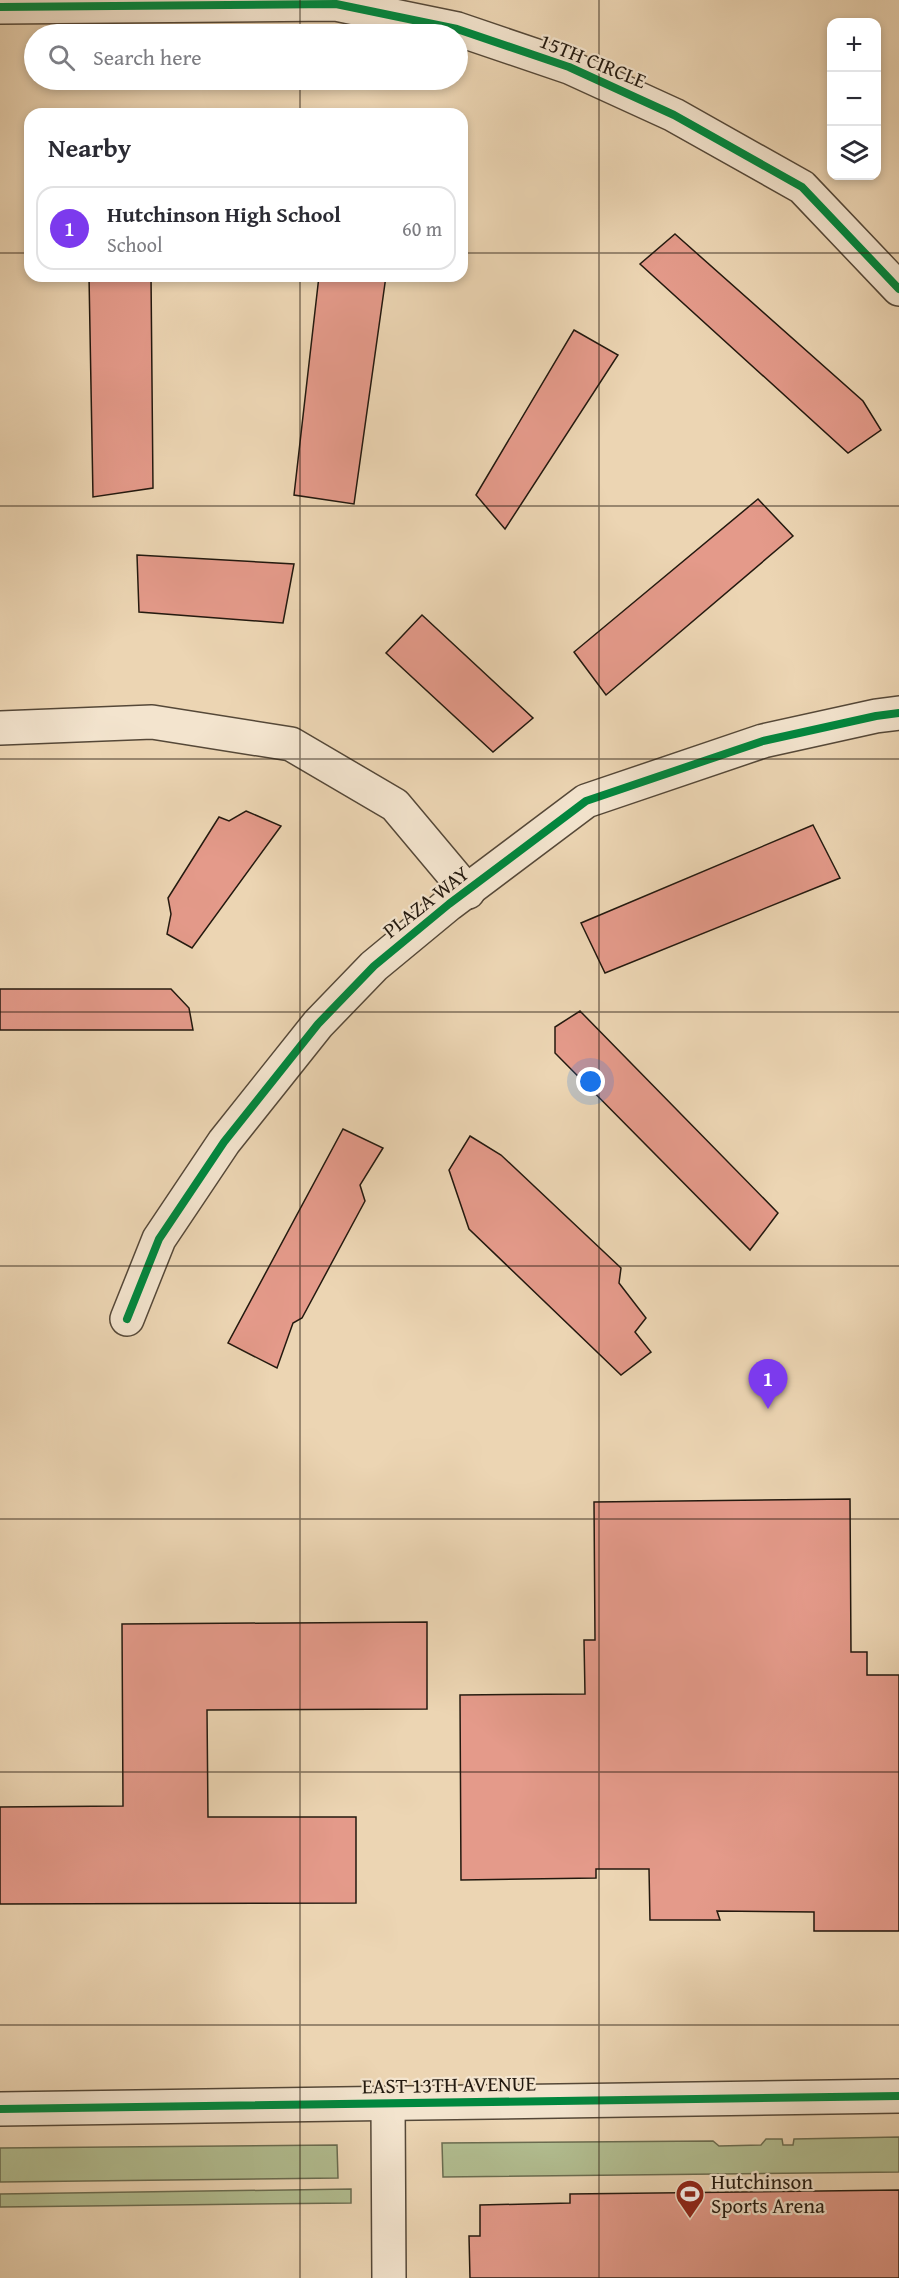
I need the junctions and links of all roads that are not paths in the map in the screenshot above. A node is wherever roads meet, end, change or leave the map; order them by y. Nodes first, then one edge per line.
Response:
1 (0, 7) edge
2 (433, 24) edge
3 (468, 33) edge
4 (899, 288) edge
5 (899, 713) edge
6 (0, 728) edge
7 (468, 892) junction
8 (127, 1319) dead end
9 (899, 2096) edge
10 (388, 2104) junction
11 (0, 2109) edge
12 (389, 2278) edge

1 - 2 street, 15TH CIRCLE
3 - 4 street, 15TH CIRCLE
5 - 7 street, PLAZA WAY
6 - 7 street
7 - 8 street, PLAZA WAY
9 - 10 street, EAST 13TH AVENUE
10 - 11 street, EAST 13TH AVENUE
10 - 12 street

